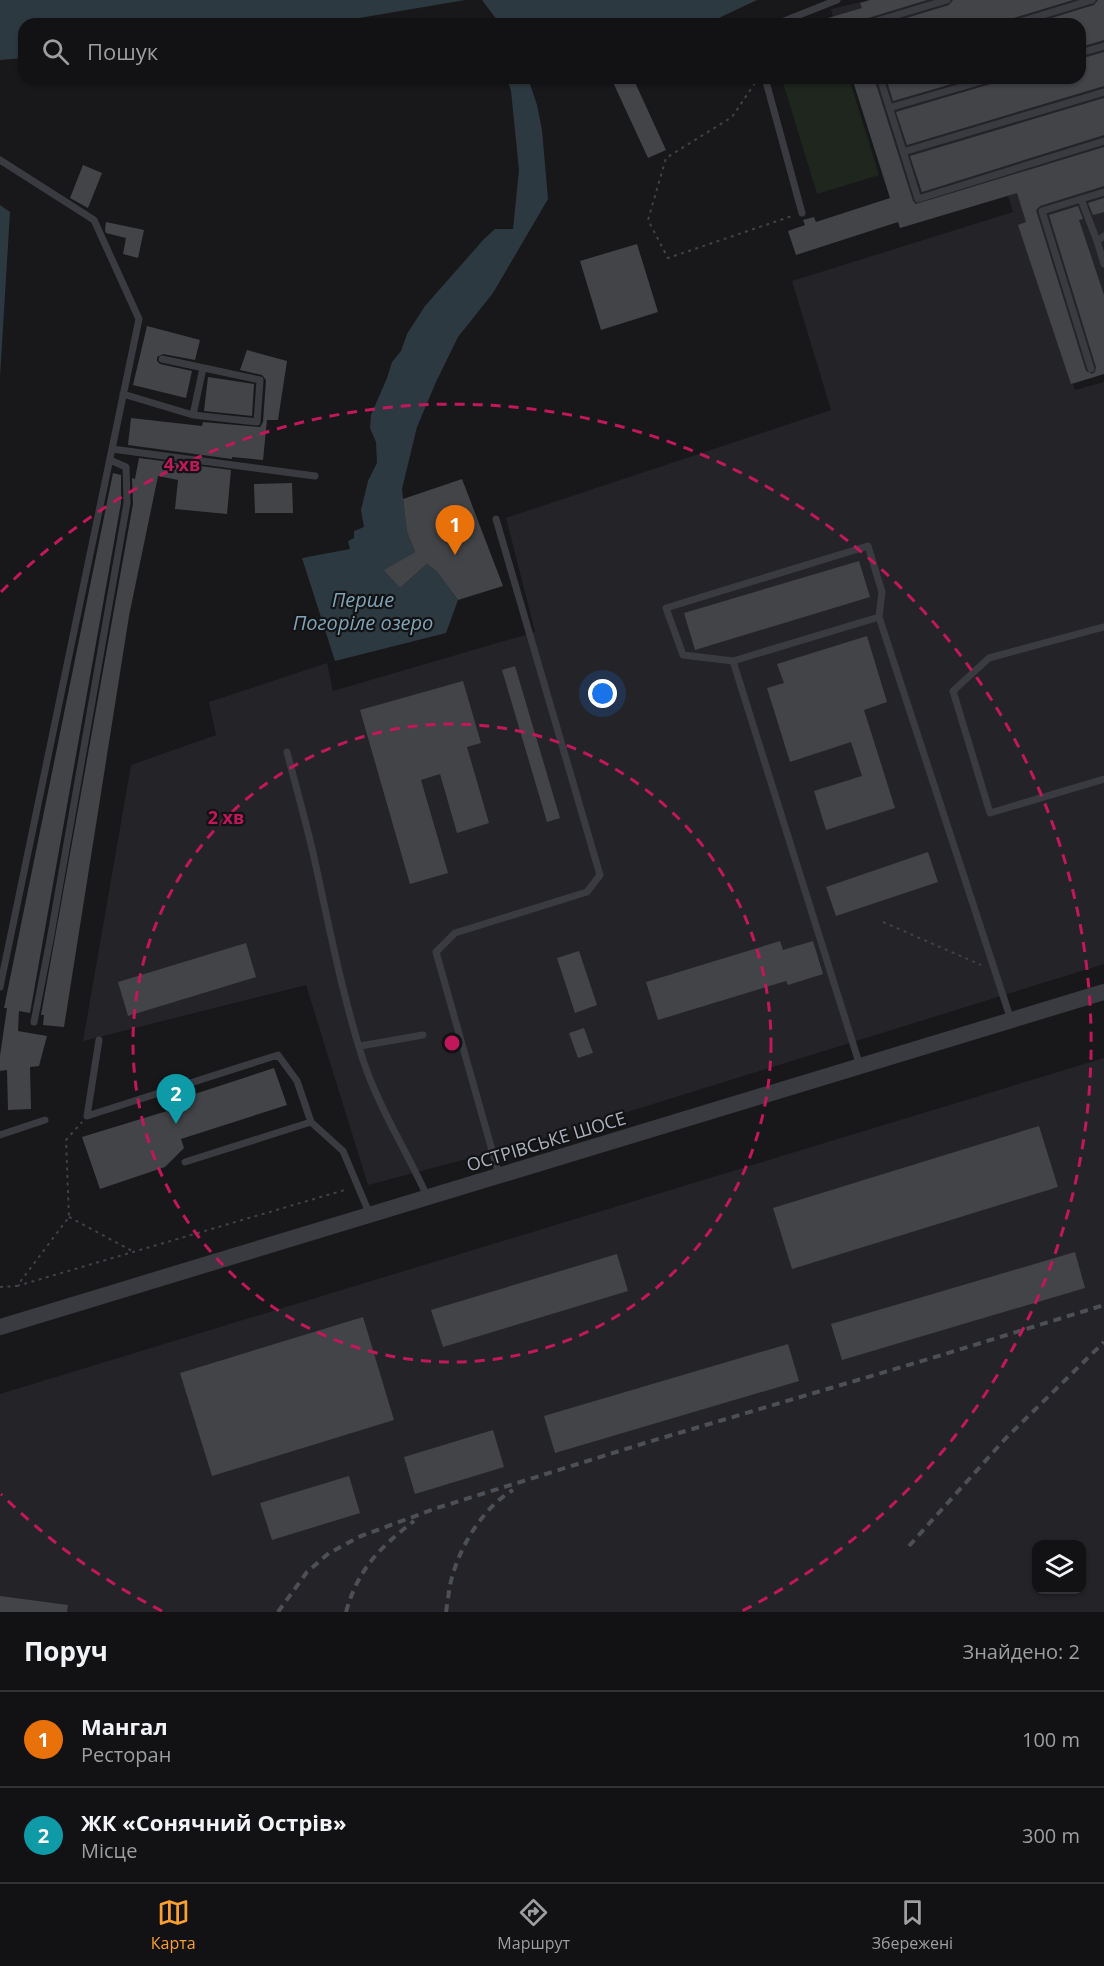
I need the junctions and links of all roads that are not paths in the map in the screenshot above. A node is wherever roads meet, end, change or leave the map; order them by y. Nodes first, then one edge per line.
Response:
1 (837, 0) edge
2 (947, 0) edge
3 (1092, 0) edge
4 (792, 18) edge
5 (887, 18) edge
6 (1033, 18) edge
7 (1104, 46) edge
8 (1086, 51) edge
9 (767, 84) edge
10 (882, 84) edge
11 (971, 84) edge
12 (1104, 92) edge
13 (889, 108) junction
14 (1104, 141) edge
15 (903, 152) junction
16 (0, 160) edge
17 (1104, 192) edge
18 (1081, 199) junction
19 (802, 213) road end
20 (1104, 236) edge
21 (1097, 241) junction
22 (1104, 264) edge
23 (162, 359) dead end
24 (204, 368) junction
25 (1091, 369) dead end
26 (123, 394) junction
27 (193, 415) junction
28 (112, 449) junction
29 (110, 460) junction
30 (315, 476) dead end
31 (496, 519) dead end
32 (879, 617) junction
33 (1104, 627) edge
34 (733, 661) junction
35 (287, 752) dead end
36 (1104, 779) edge
37 (0, 987) edge
38 (1104, 992) edge
39 (1011, 1020) junction
40 (34, 1023) dead end
41 (423, 1035) dead end
42 (99, 1040) dead end
43 (360, 1046) junction
44 (860, 1066) junction
45 (45, 1120) dead end
46 (311, 1122) junction
47 (0, 1135) edge
48 (185, 1162) dead end
49 (499, 1175) junction
50 (428, 1197) junction
51 (370, 1215) junction
52 (0, 1327) edge

1 - 4 lane
2 - 5 lane
3 - 6 lane
7 - 8 lane
9 - 19 lane
10 - 13 lane
11 - 13 lane
12 - 15 lane
13 - 15 lane
14 - 15 lane
16 - 26 lane
17 - 18 lane
18 - 21 lane
18 - 25 lane
20 - 21 lane
21 - 22 lane
23 - 24 lane
24 - 27 lane
24 - 27 lane
26 - 27 lane
26 - 28 lane
28 - 29 lane
28 - 30 lane
29 - 37 lane
29 - 40 lane
31 - 49 lane
32 - 34 lane
32 - 34 lane
32 - 39 lane
33 - 36 lane
34 - 44 lane
35 - 43 lane
38 - 39 street, ОСТРІВСЬКЕ ШОСЕ
39 - 44 street, ОСТРІВСЬКЕ ШОСЕ
41 - 43 lane
42 - 46 lane
43 - 50 lane
44 - 49 street, ОСТРІВСЬКЕ ШОСЕ
45 - 47 lane
46 - 48 lane
46 - 51 lane
49 - 50 street, ОСТРІВСЬКЕ ШОСЕ
50 - 51 street, ОСТРІВСЬКЕ ШОСЕ
51 - 52 street, ОСТРІВСЬКЕ ШОСЕ

